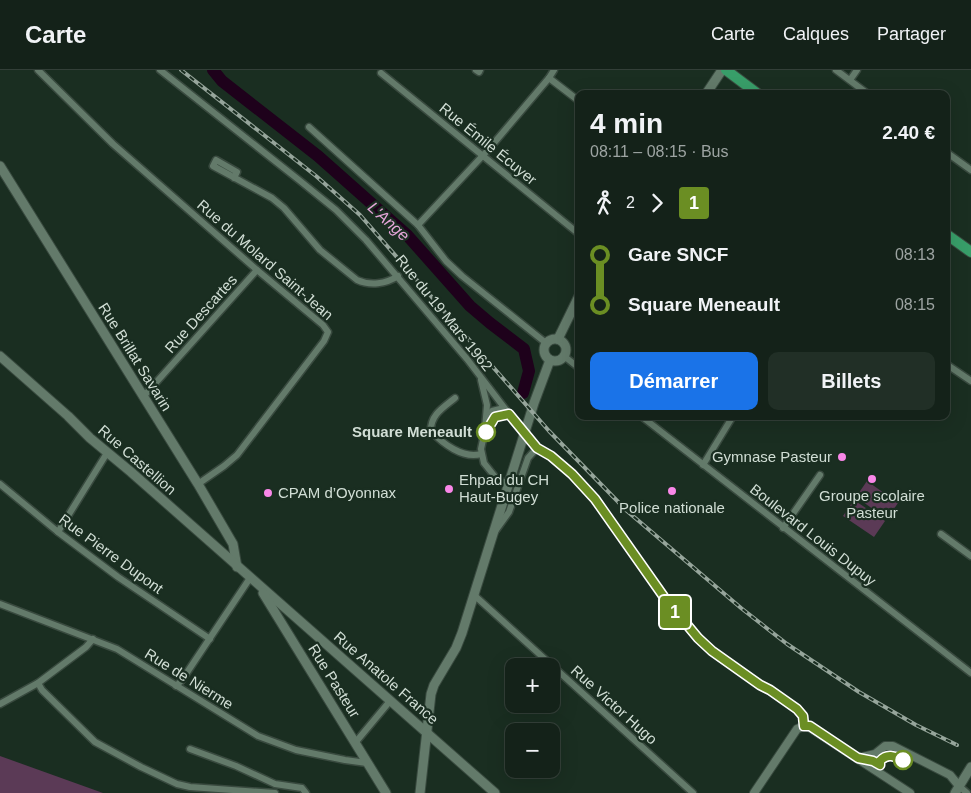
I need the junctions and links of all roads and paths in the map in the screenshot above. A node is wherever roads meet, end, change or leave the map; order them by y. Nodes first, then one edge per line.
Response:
1 (38, 70) edge
2 (160, 70) edge
3 (476, 70) edge
4 (480, 70) edge
5 (554, 70) edge
6 (724, 70) edge
7 (836, 70) edge
8 (857, 70) edge
9 (381, 73) dead end
10 (549, 78) junction
11 (850, 80) junction
12 (709, 90) edge
13 (752, 90) edge
14 (863, 90) edge
15 (575, 97) edge
16 (309, 127) dead end
17 (950, 155) edge
18 (482, 156) junction
19 (0, 166) edge
20 (971, 170) edge
21 (234, 178) dead end
22 (418, 225) junction
23 (575, 231) edge
24 (950, 237) edge
25 (971, 252) edge
26 (256, 270) junction
27 (398, 276) junction
28 (575, 304) edge
29 (558, 339) junction
30 (546, 343) junction
31 (0, 356) edge
32 (564, 356) junction
33 (550, 360) junction
34 (575, 365) edge
35 (950, 367) edge
36 (480, 375) junction
37 (971, 381) edge
38 (143, 397) junction
39 (455, 398) dead end
40 (506, 411) junction
41 (646, 420) edge
42 (731, 420) edge
43 (486, 422) junction
44 (484, 435) junction
45 (537, 448) junction
46 (107, 453) junction
47 (481, 454) junction
48 (703, 465) junction
49 (820, 475) dead end
50 (0, 484) edge
51 (198, 484) junction
52 (509, 485) junction
53 (784, 528) junction
54 (495, 530) junction
55 (58, 532) junction
56 (940, 534) dead end
57 (971, 556) edge
58 (237, 567) junction
59 (250, 578) junction
60 (258, 584) junction
61 (474, 595) junction
62 (0, 604) edge
63 (93, 639) junction
64 (210, 639) junction
65 (971, 673) edge
66 (38, 683) junction
67 (176, 686) junction
68 (390, 701) junction
69 (0, 704) edge
70 (804, 726) junction
71 (427, 733) junction
72 (355, 743) junction
73 (190, 749) dead end
74 (858, 758) junction
75 (368, 762) junction
76 (971, 767) edge
77 (957, 789) edge
78 (275, 793) edge
79 (306, 793) edge
80 (386, 793) edge
81 (420, 793) edge
82 (495, 793) edge
83 (692, 793) edge
84 (755, 793) edge
85 (910, 793) edge
86 (967, 793) edge

1 - 26 street, Rue du Molard Saint-Jean
2 - 27 street, Rue du 19 Mars 1962
3 - 4 street
5 - 10 street
6 - 12 main road
6 - 13 main road
7 - 11 street
8 - 11 street
9 - 18 street, Rue Émile Écuyer
10 - 15 street
10 - 18 street
11 - 14 street
16 - 22 street
17 - 20 street
18 - 22 street
18 - 23 street, Rue Émile Écuyer
19 - 38 main road, Rue Brillat Savarin
21 - 27 street
22 - 30 street
24 - 25 main road
26 - 38 street, Rue Descartes
26 - 51 street, Rue du Molard Saint-Jean
27 - 36 street, Rue du 19 Mars 1962
28 - 29 main road
29 - 30 main road
29 - 32 main road
30 - 33 main road
31 - 46 main road, Rue Castellion
32 - 33 main road
32 - 34 street
33 - 52 main road
35 - 37 street
36 - 40 street, Rue du 19 Mars 1962
36 - 43 street
38 - 51 main road, Rue Brillat Savarin
39 - 47 street
40 - 43 street
40 - 44 street
40 - 45 street, Rue du 19 Mars 1962, bridge
41 - 48 street, Boulevard Louis Dupuy
42 - 48 street
43 - 44 street
44 - 47 street
45 - 54 street
45 - 70 street, Rue du 19 Mars 1962
46 - 55 street
46 - 58 main road, Rue Castellion
47 - 52 street
48 - 53 street, Boulevard Louis Dupuy
49 - 53 street
50 - 55 street, Rue Pierre Dupont
51 - 58 main road, Rue Brillat Savarin
52 - 54 main road
53 - 65 street, Boulevard Louis Dupuy
54 - 61 main road
55 - 64 street, Rue Pierre Dupont
56 - 57 street
58 - 59 main road, Rue Castellion
59 - 60 main road, Rue Castellion
59 - 64 street
60 - 68 main road, Rue Anatole France
60 - 72 main road, Rue Pasteur
61 - 71 main road
61 - 83 street, Rue Victor Hugo
62 - 63 street, Rue de Nierme
63 - 66 street
63 - 67 street, Rue de Nierme
64 - 67 street
66 - 69 street
66 - 78 street
67 - 75 street, Rue de Nierme
68 - 71 main road, Rue Anatole France
68 - 72 street
70 - 74 street
70 - 84 street
71 - 81 main road
71 - 82 main road, Rue Anatole France
72 - 75 main road, Rue Pasteur
73 - 79 street
74 - 77 street
74 - 85 street
75 - 80 main road, Rue Pasteur
76 - 77 main road
77 - 86 street

